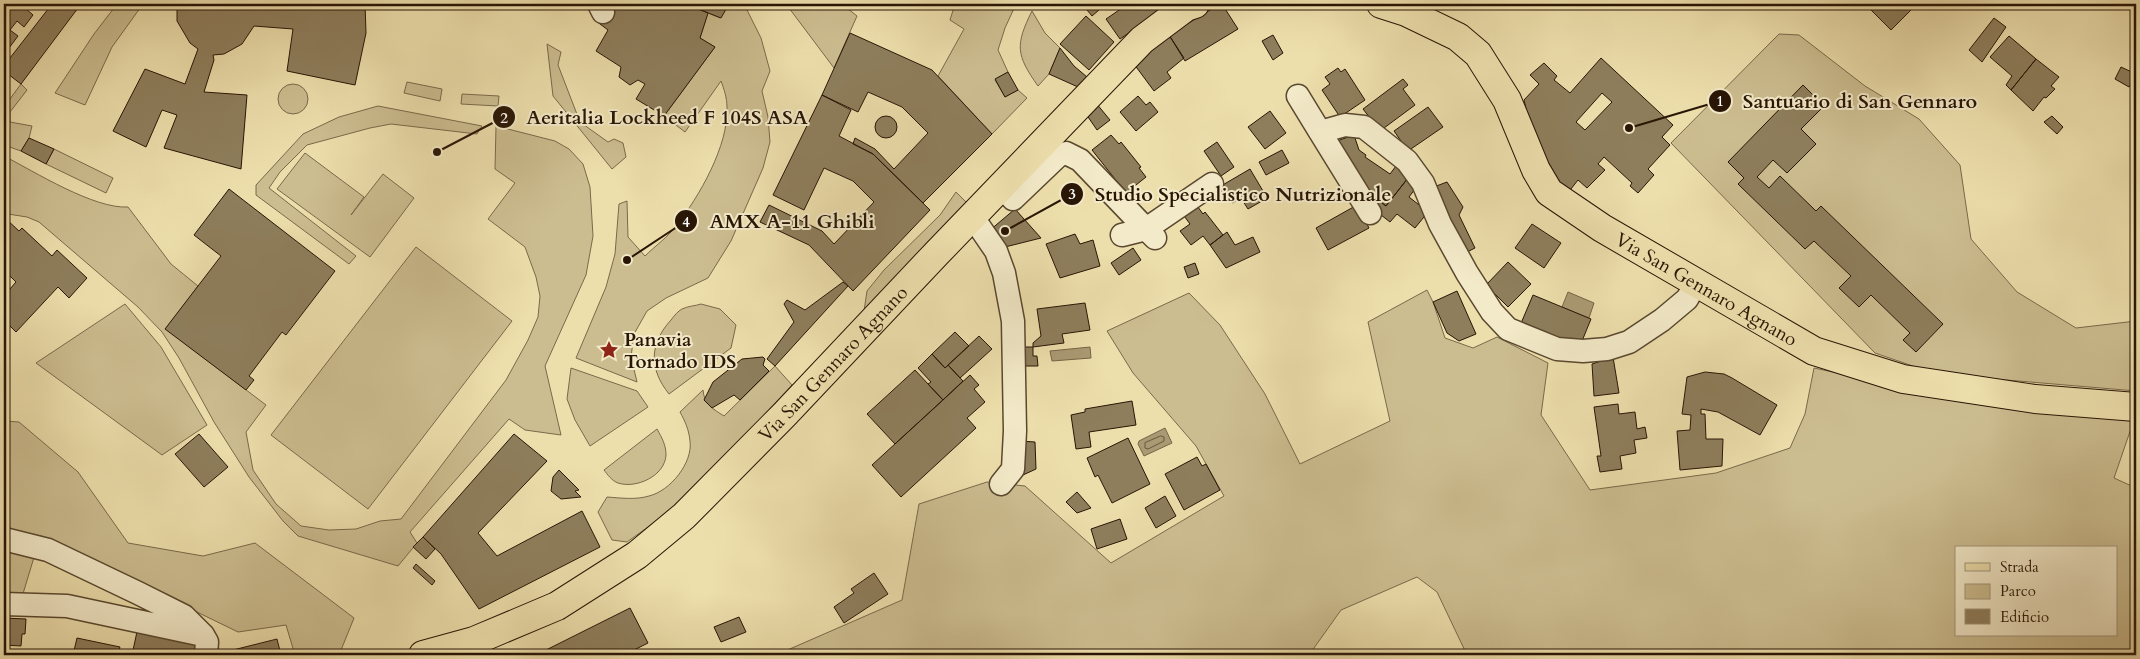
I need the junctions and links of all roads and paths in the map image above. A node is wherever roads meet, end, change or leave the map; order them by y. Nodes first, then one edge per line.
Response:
1 (1195, 4) edge
2 (1381, 4) edge
3 (1298, 96) dead end
4 (1320, 132) junction
5 (1212, 184) dead end
6 (1001, 186) junction
7 (1370, 213) dead end
8 (972, 216) junction
9 (1151, 234) junction
10 (1122, 235) dead end
11 (1697, 282) junction
12 (2136, 407) edge
13 (1001, 484) dead end
14 (4, 539) edge
15 (4, 604) edge
16 (205, 645) edge
17 (423, 655) edge

1 - 6 main road, Via San Gennaro Agnano
2 - 11 main road, Via San Gennaro Agnano
3 - 4 street
4 - 7 street
4 - 11 street
5 - 9 street
6 - 8 main road, Via San Gennaro Agnano
6 - 9 street
8 - 13 street
8 - 17 main road, Via San Gennaro Agnano
9 - 10 street
11 - 12 main road, Via San Gennaro Agnano
14 - 16 street
15 - 16 street

